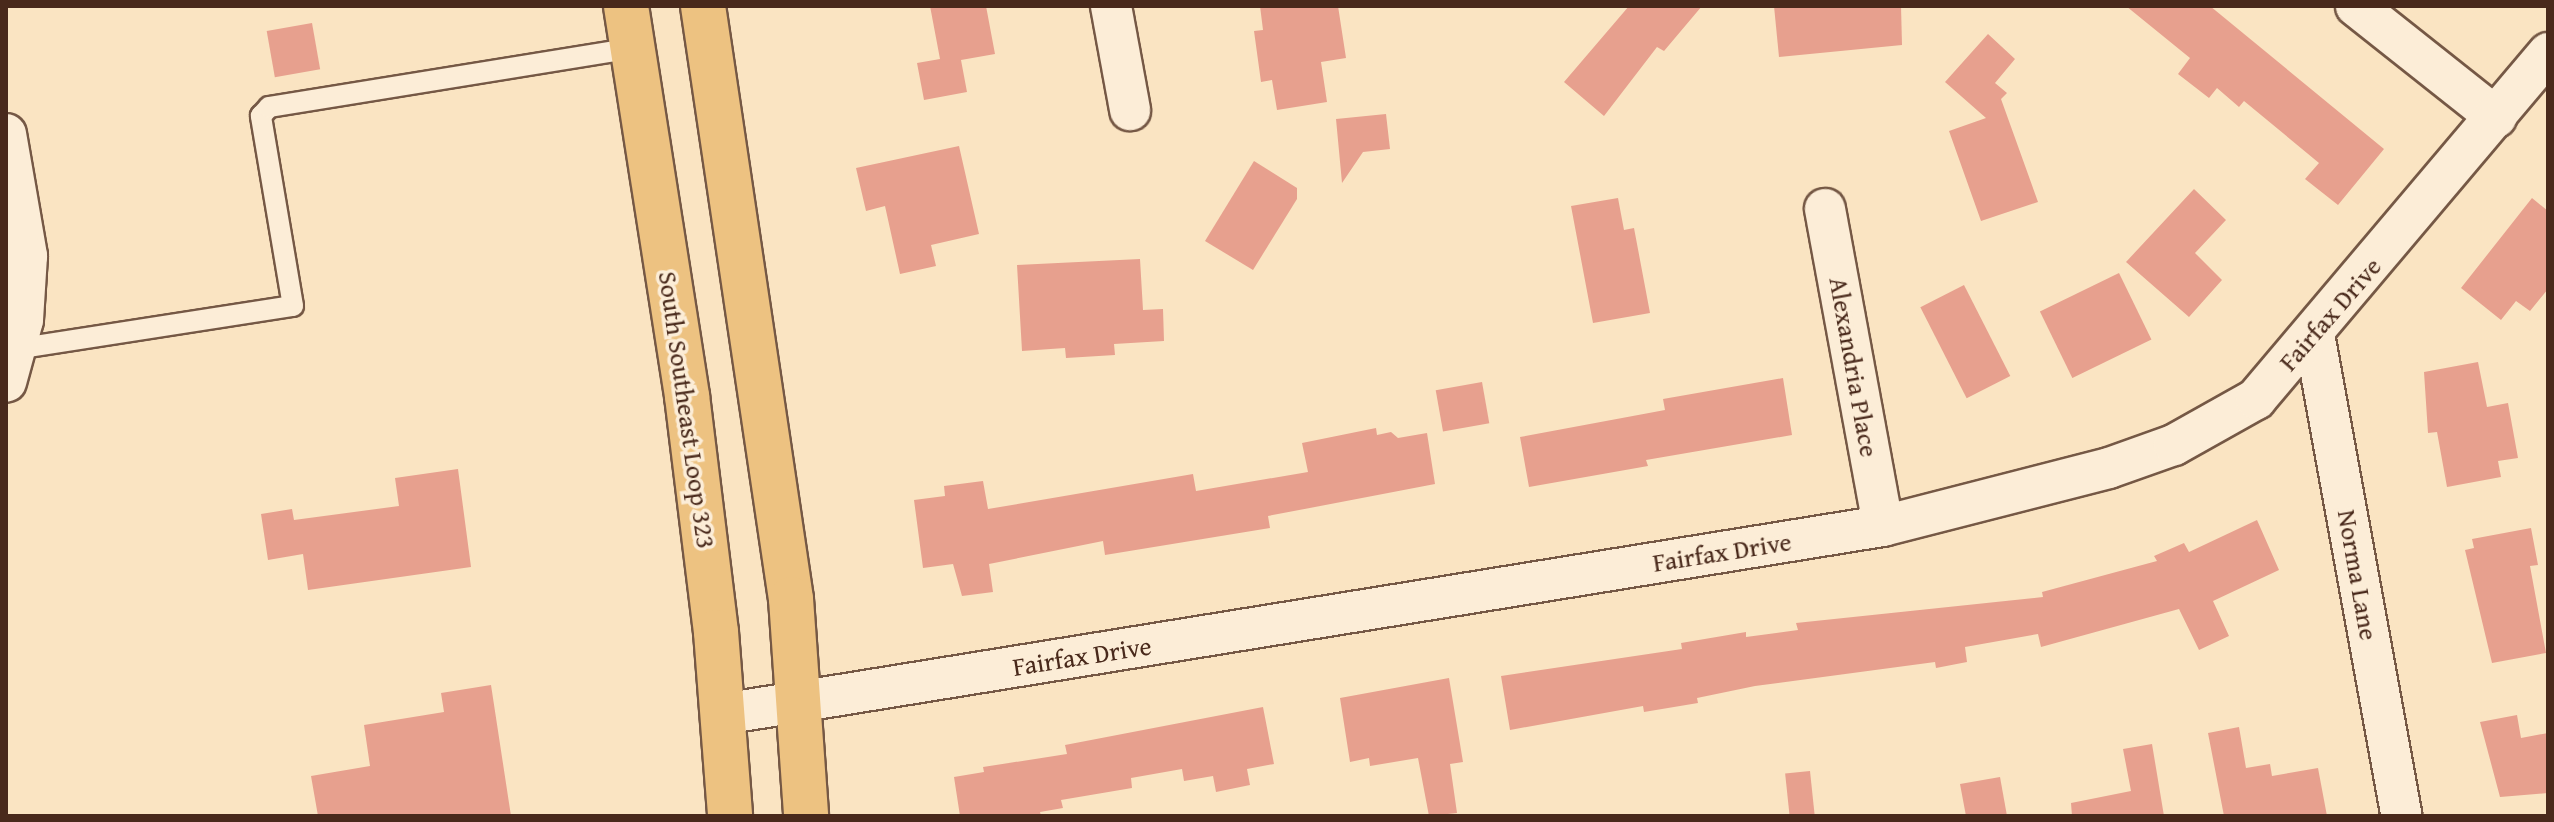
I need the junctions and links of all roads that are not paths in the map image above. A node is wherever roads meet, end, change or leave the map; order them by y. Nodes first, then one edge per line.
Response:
1 (703, 6) edge
2 (1111, 6) edge
3 (2356, 6) edge
4 (629, 27) edge
5 (2548, 53) edge
6 (1130, 110) dead end
7 (2496, 117) junction
8 (6, 134) edge
9 (1825, 209) dead end
10 (2314, 334) junction
11 (10, 365) edge
12 (1883, 526) junction
13 (797, 703) junction
14 (723, 714) junction
15 (730, 816) edge
16 (806, 816) edge
17 (2402, 816) edge

1 - 13 highway
2 - 6 street
3 - 7 street
4 - 11 lane
4 - 14 highway, South Southeast Loop 323
5 - 7 street, Fairfax Drive
7 - 10 street, Fairfax Drive
8 - 11 street
9 - 12 street, Alexandria Place
10 - 12 street, Fairfax Drive
10 - 17 street, Norma Lane
12 - 13 street, Fairfax Drive
13 - 14 street, Fairfax Drive
13 - 16 highway
14 - 15 highway, South Southeast Loop 323

